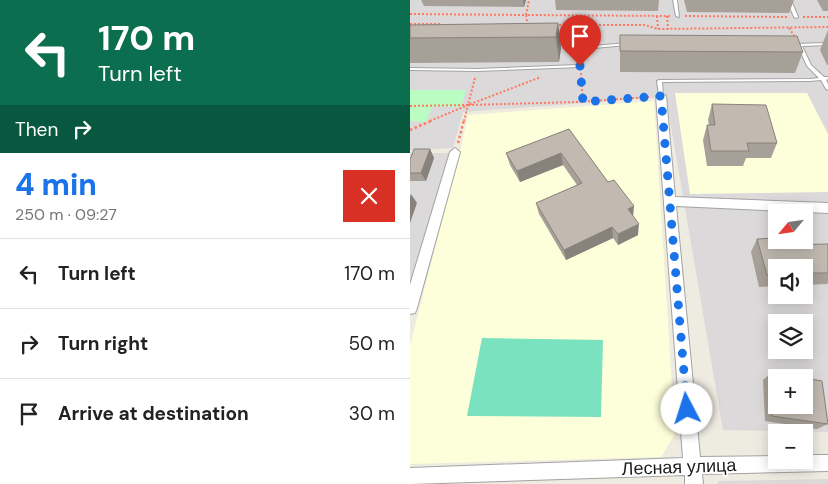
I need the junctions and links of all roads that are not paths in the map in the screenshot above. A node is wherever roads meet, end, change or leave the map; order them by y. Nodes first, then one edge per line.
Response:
1 (675, 0) edge
2 (789, 0) edge
3 (678, 16) dead end
4 (796, 17) dead end
5 (548, 39) edge
6 (636, 44) edge
7 (828, 44) edge
8 (789, 45) edge
9 (799, 45) junction
10 (581, 48) junction
11 (410, 69) edge
12 (825, 78) edge
13 (828, 88) edge
14 (661, 96) joint
15 (456, 152) road end
16 (670, 201) junction
17 (828, 208) edge
18 (410, 308) edge
19 (828, 463) edge
20 (692, 466) junction
21 (410, 477) edge
22 (694, 484) edge

1 - 3 lane
2 - 4 lane
5 - 10 lane
6 - 10 lane
7 - 9 lane
8 - 9 lane
9 - 12 lane
10 - 11 lane
12 - 13 lane
12 - 14 lane
14 - 16 street
15 - 18 street
16 - 17 street
16 - 20 street
19 - 20 street, Лесная улица
20 - 21 street, Лесная улица
20 - 22 street

